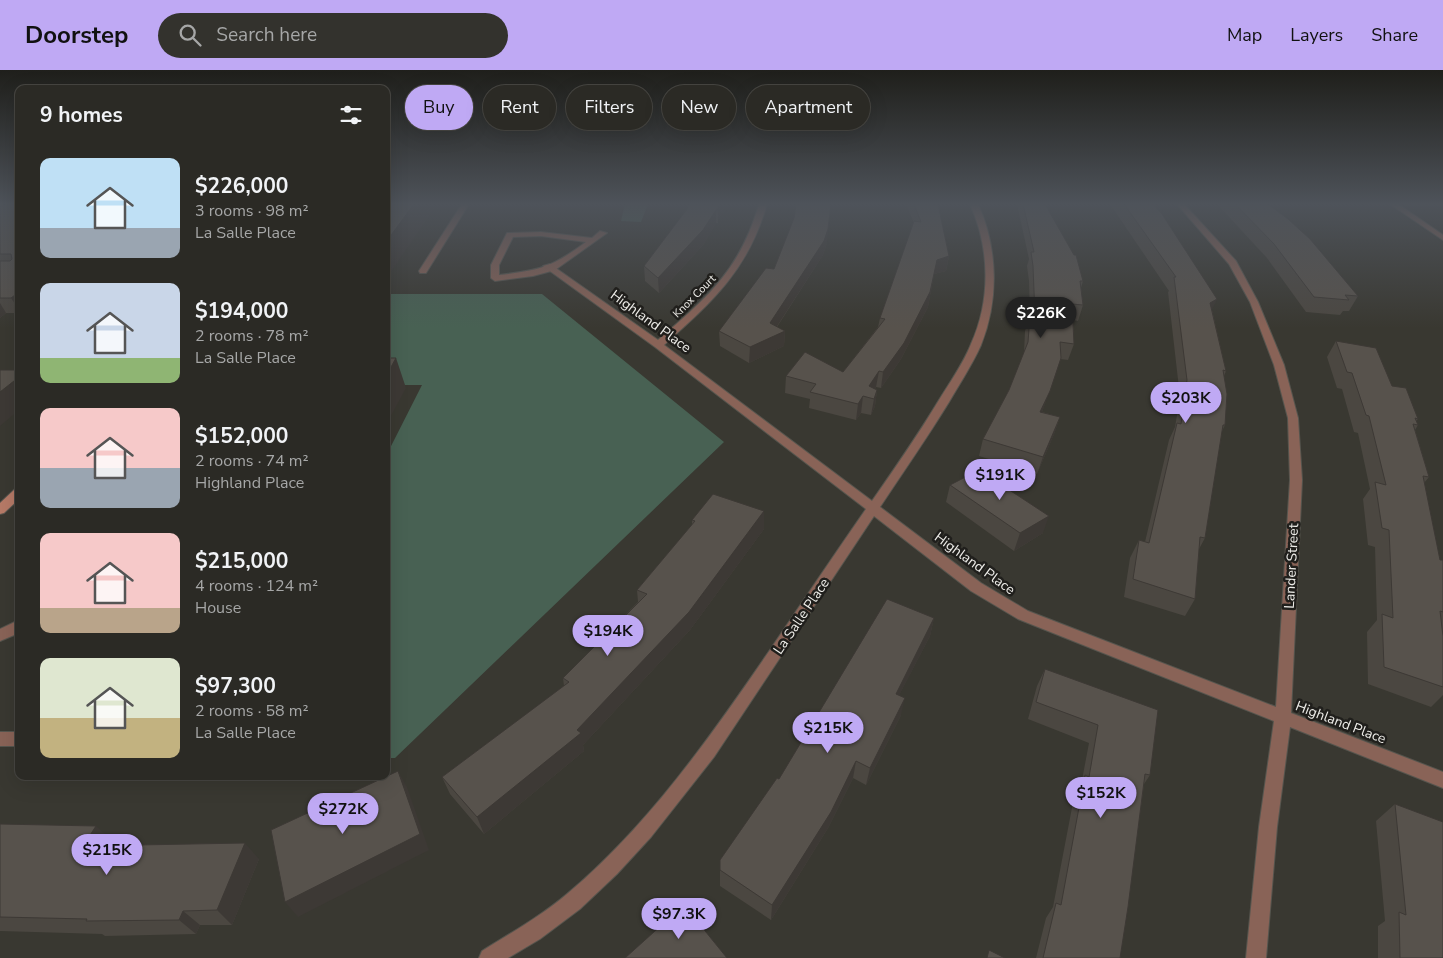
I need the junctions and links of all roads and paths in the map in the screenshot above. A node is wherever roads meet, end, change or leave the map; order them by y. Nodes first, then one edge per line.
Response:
1 (439, 245) edge
2 (505, 245) edge
3 (584, 245) edge
4 (750, 245) edge
5 (987, 245) edge
6 (1218, 245) edge
7 (549, 268) junction
8 (423, 271) dead end
9 (658, 345) junction
10 (15, 496) edge
11 (874, 507) junction
12 (0, 510) edge
13 (15, 628) edge
14 (0, 635) edge
15 (1283, 717) junction
16 (0, 739) edge
17 (15, 739) edge
18 (1443, 780) edge
19 (489, 958) edge
20 (1256, 958) edge

1 - 8 street
2 - 7 street
3 - 7 street
4 - 9 street, Knox Court
5 - 11 street, La Salle Place
6 - 15 street, Lander Street
7 - 9 street, Highland Place
9 - 11 street, Highland Place
10 - 12 street
11 - 15 street, Highland Place
11 - 19 street, La Salle Place
13 - 14 street
15 - 18 street, Highland Place
15 - 20 street, Lander Street
16 - 17 street

